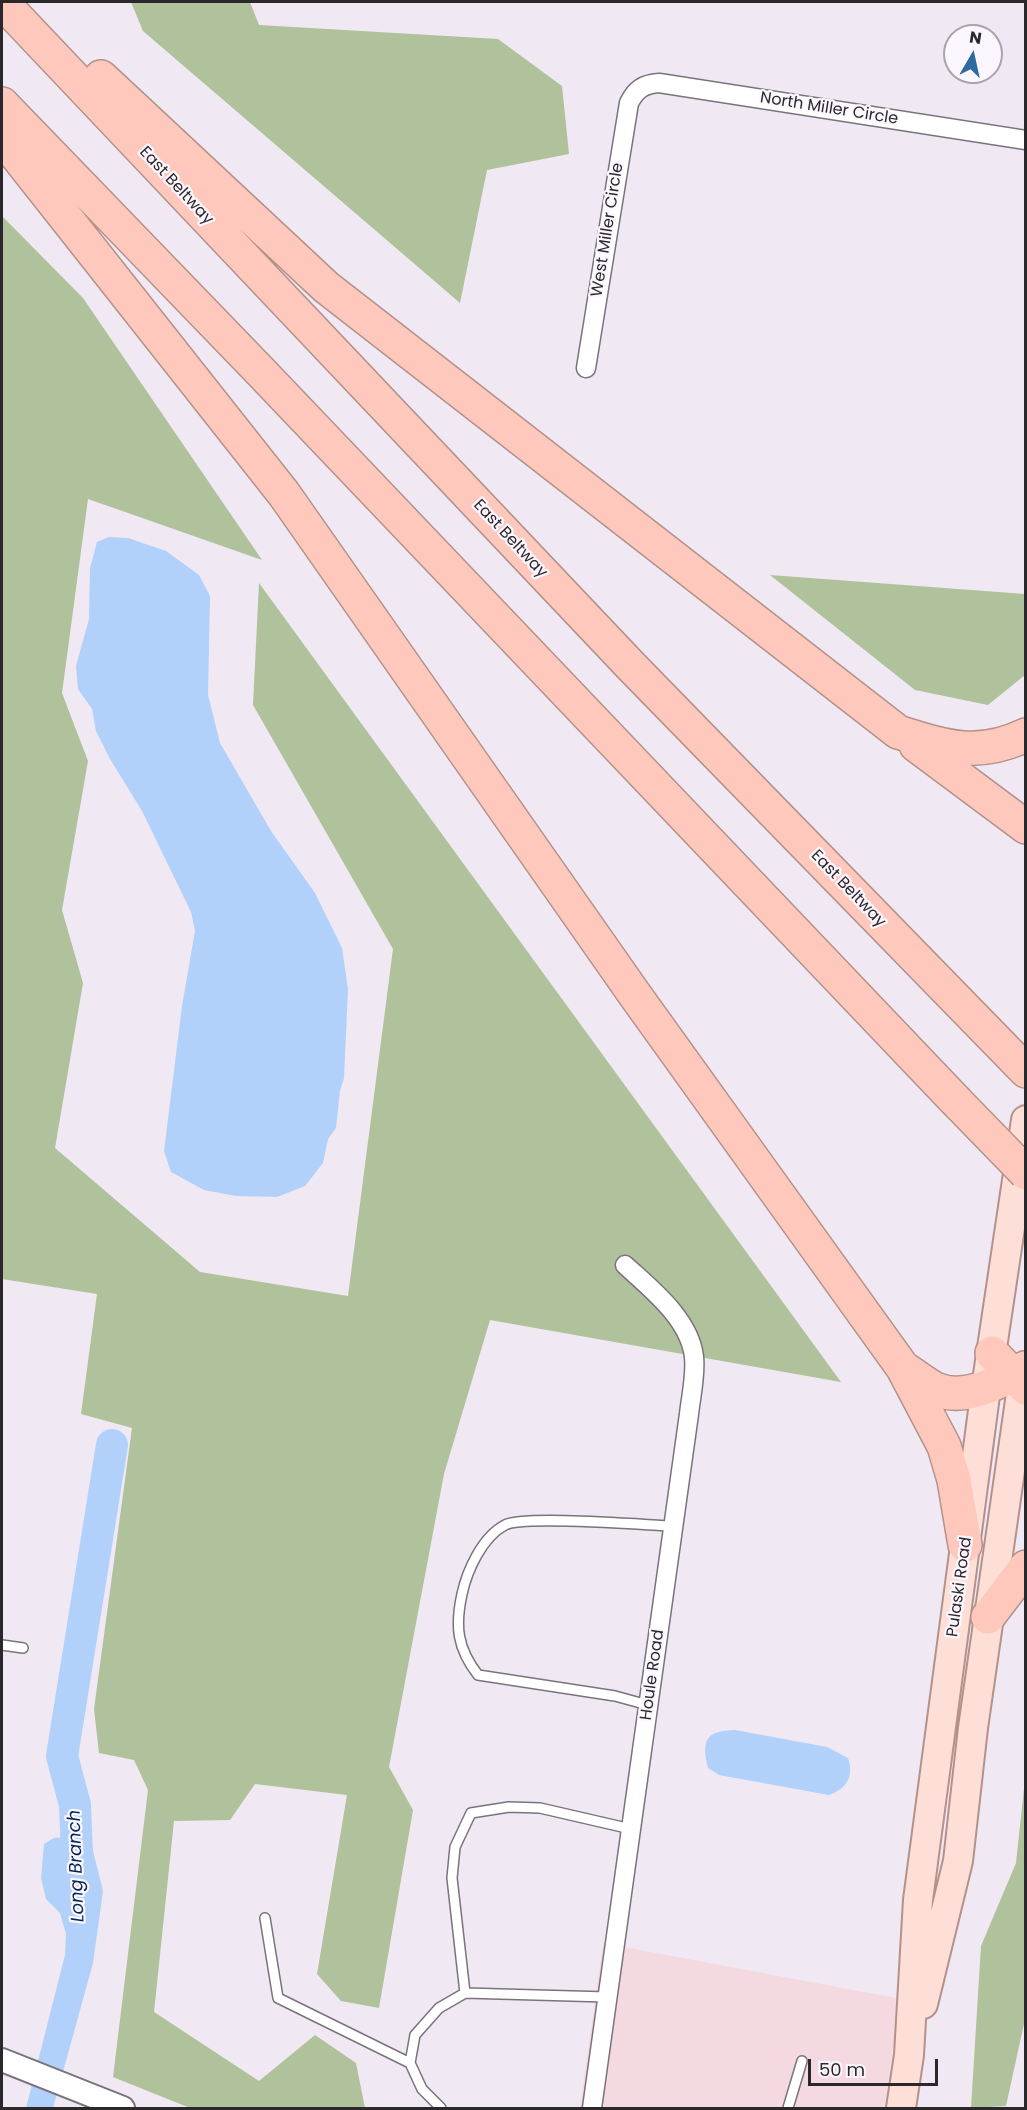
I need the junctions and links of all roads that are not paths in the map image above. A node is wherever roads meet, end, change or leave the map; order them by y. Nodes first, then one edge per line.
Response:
1 (2, 2) edge
2 (21, 2) edge
3 (635, 92) joint
4 (2, 104) edge
5 (2, 137) edge
6 (1026, 140) edge
7 (586, 368) dead end
8 (898, 732) junction
9 (1026, 735) edge
10 (1026, 827) edge
11 (1026, 1071) edge
12 (1026, 1120) edge
13 (1026, 1173) edge
14 (625, 1265) dead end
15 (903, 1368) junction
16 (1013, 1374) edge
17 (674, 1526) junction
18 (965, 1545) junction
19 (1026, 1567) edge
20 (988, 1617) junction
21 (2, 1645) edge
22 (23, 1648) dead end
23 (648, 1705) junction
24 (631, 1829) junction
25 (265, 1918) dead end
26 (465, 1993) junction
27 (607, 1997) junction
28 (909, 2055) junction
29 (2, 2060) edge
30 (802, 2061) dead end
31 (410, 2063) junction
32 (123, 2109) edge
33 (441, 2109) edge
34 (592, 2109) edge
35 (788, 2109) edge
36 (901, 2109) edge

1 - 11 highway, East Beltway
2 - 8 highway
3 - 6 street, North Miller Circle
3 - 7 street, West Miller Circle
4 - 13 highway, bridge
5 - 15 highway
8 - 9 highway
8 - 10 highway
12 - 16 main road, Pulaski Road
14 - 17 street, Houle Road
15 - 16 highway
15 - 18 highway
16 - 18 main road, Pulaski Road
16 - 20 main road, Pulaski Road
17 - 23 street, Houle Road
17 - 23 lane
18 - 28 main road, Pulaski Road
19 - 20 highway
20 - 28 main road, Pulaski Road
21 - 22 lane
23 - 24 street, Houle Road
24 - 26 lane
24 - 27 street, Houle Road
25 - 31 lane
26 - 27 lane
26 - 31 lane
27 - 34 street, Houle Road
28 - 36 main road, Pulaski Road
29 - 32 street
30 - 35 lane
31 - 33 lane

